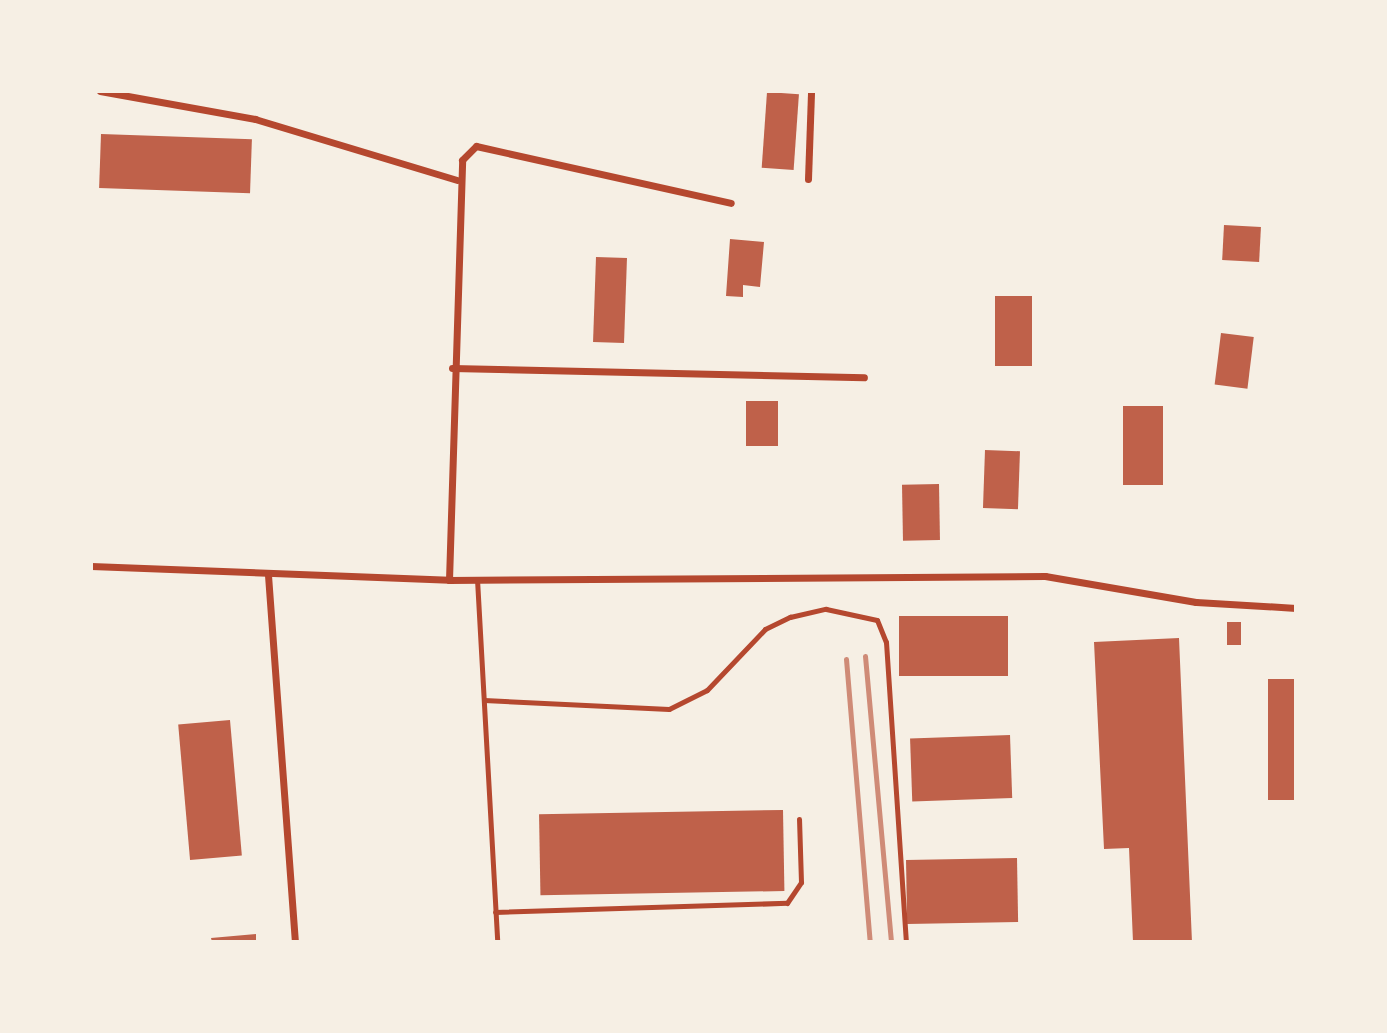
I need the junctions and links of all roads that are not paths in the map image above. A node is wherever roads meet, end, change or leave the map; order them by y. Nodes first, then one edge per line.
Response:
1 (100, 91) edge
2 (811, 91) edge
3 (457, 180) junction
4 (808, 180) dead end
5 (731, 203) dead end
6 (452, 368) junction
7 (864, 377) dead end
8 (91, 566) edge
9 (268, 575) junction
10 (477, 579) junction
11 (449, 580) junction
12 (1296, 608) edge
13 (485, 700) junction
14 (799, 819) dead end
15 (495, 912) junction
16 (295, 942) edge
17 (496, 942) edge
18 (906, 942) edge

1 - 3 street
2 - 4 street
3 - 5 street
3 - 6 street
6 - 7 street
6 - 11 street
8 - 9 street
9 - 11 street
9 - 16 street
10 - 11 street
10 - 12 street
10 - 13 lane
13 - 15 lane
13 - 18 lane
14 - 15 lane
15 - 17 lane

